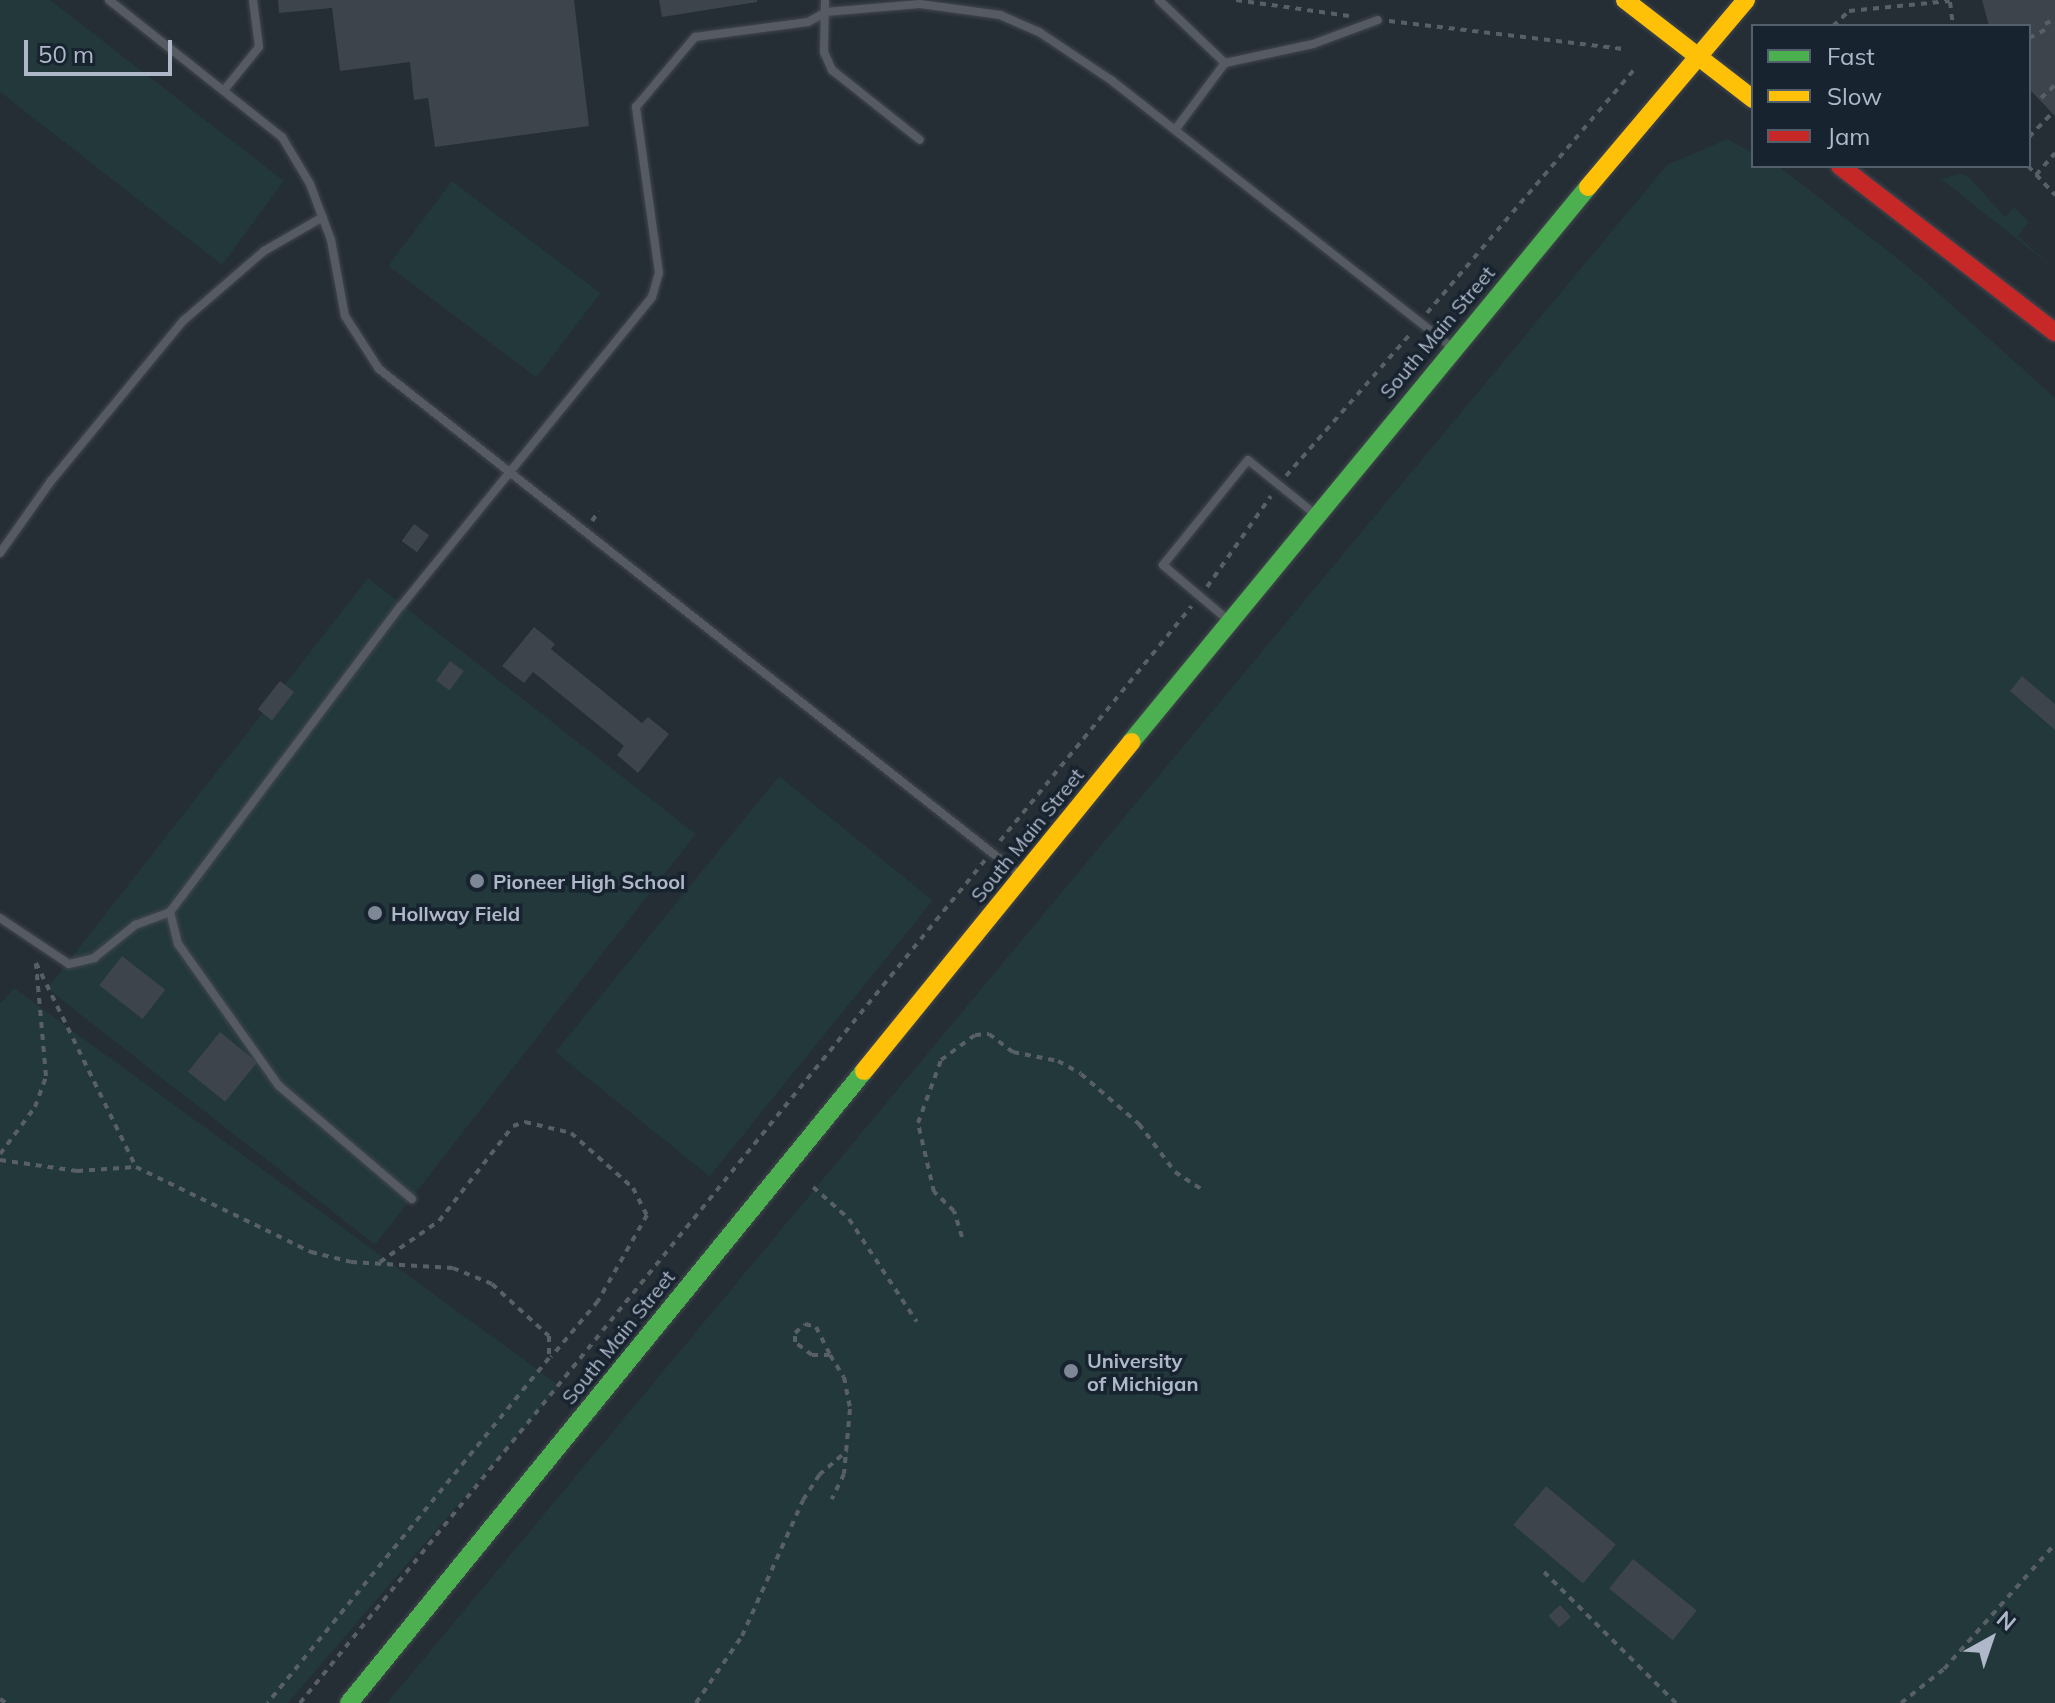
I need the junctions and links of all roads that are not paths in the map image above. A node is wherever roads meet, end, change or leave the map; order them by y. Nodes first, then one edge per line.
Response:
1 (109, 0) edge
2 (253, 0) edge
3 (825, 0) edge
4 (1159, 0) edge
5 (1625, 0) edge
6 (1746, 0) edge
7 (826, 12) junction
8 (1378, 20) road end
9 (1699, 57) junction
10 (1225, 63) junction
11 (225, 89) junction
12 (1751, 97) edge
13 (1175, 130) junction
14 (920, 140) dead end
15 (1843, 168) edge
16 (323, 217) junction
17 (2055, 332) edge
18 (1452, 348) junction
19 (507, 474) junction
20 (1316, 514) junction
21 (0, 553) edge
22 (1229, 621) junction
23 (1022, 876) junction
24 (170, 912) junction
25 (0, 918) edge
26 (412, 1199) dead end
27 (349, 1703) edge

1 - 11 lane
2 - 11 lane
3 - 7 lane
4 - 10 lane
5 - 9 main road
6 - 9 main road, South Main Street
7 - 13 lane
7 - 14 lane
7 - 19 lane
8 - 10 lane
9 - 12 main road
9 - 18 main road, South Main Street
10 - 13 lane
11 - 16 lane
13 - 18 lane
15 - 17 main road
16 - 19 lane
16 - 21 lane
18 - 20 main road, South Main Street
19 - 23 lane
19 - 24 lane
20 - 22 main road, South Main Street
20 - 22 lane
22 - 23 main road, South Main Street
23 - 27 main road, South Main Street
24 - 25 lane
24 - 26 lane

